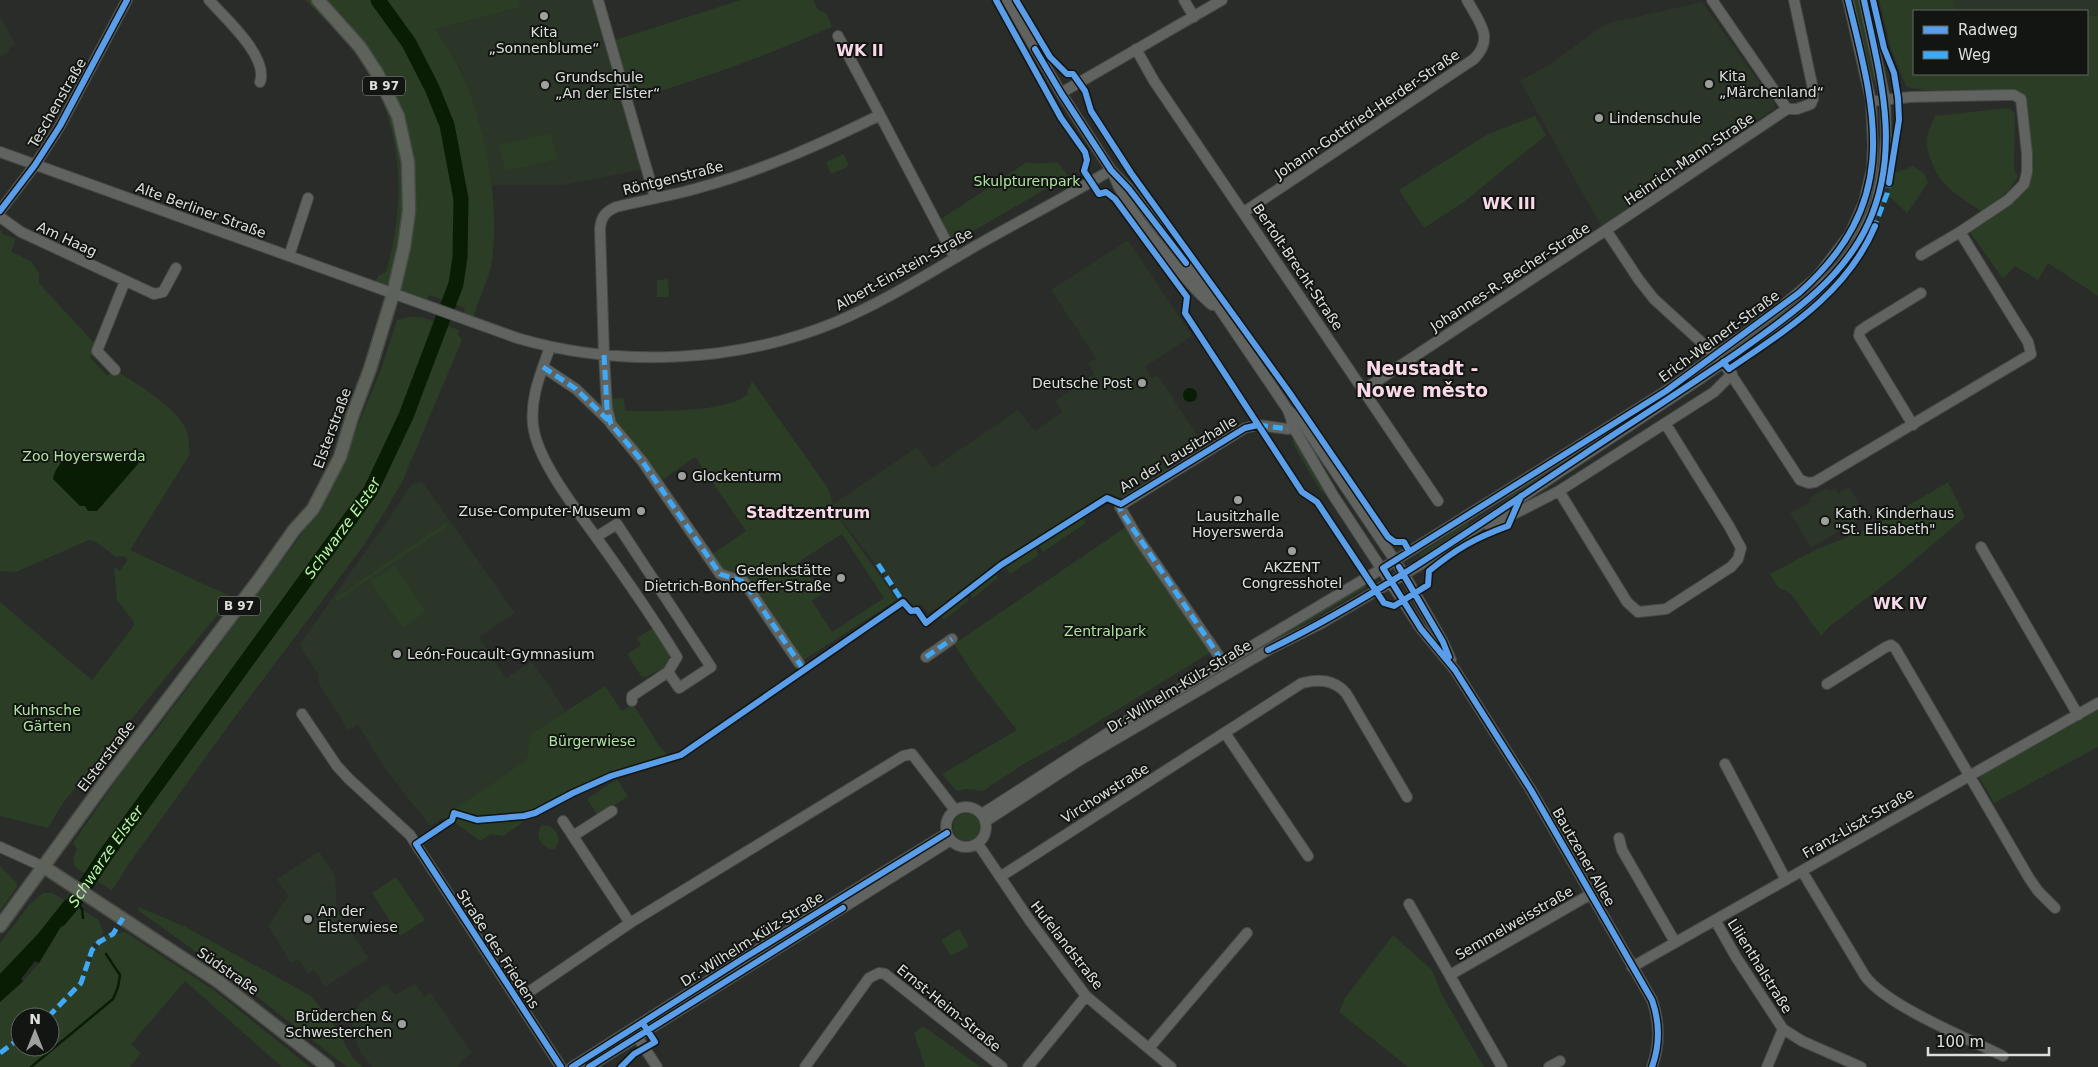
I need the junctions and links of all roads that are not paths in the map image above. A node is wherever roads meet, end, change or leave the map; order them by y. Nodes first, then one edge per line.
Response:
1 (127, 0) edge
2 (209, 0) edge
3 (318, 0) edge
4 (598, 0) edge
5 (1007, 0) edge
6 (1184, 0) edge
7 (1222, 0) edge
8 (1467, 0) edge
9 (1712, 0) edge
10 (1794, 0) edge
11 (1848, 0) edge
12 (1864, 0) edge
13 (1194, 16) junction
14 (838, 36) dead end
15 (1136, 49) junction
16 (260, 82) dead end
17 (1061, 93) junction
18 (1885, 99) junction
19 (1871, 101) junction
20 (1787, 109) junction
21 (880, 115) junction
22 (0, 152) edge
23 (36, 165) junction
24 (1111, 170) junction
25 (308, 198) dead end
26 (654, 198) junction
27 (0, 211) edge
28 (1244, 212) junction
29 (0, 217) edge
30 (1606, 230) junction
31 (1960, 232) junction
32 (1921, 255) dead end
33 (289, 256) junction
34 (955, 258) junction
35 (176, 268) dead end
36 (125, 281) junction
37 (1922, 292) dead end
38 (393, 294) junction
39 (550, 348) junction
40 (604, 355) junction
41 (1720, 358) junction
42 (543, 367) junction
43 (115, 370) dead end
44 (1732, 374) junction
45 (1365, 390) junction
46 (1288, 410) junction
47 (1665, 423) junction
48 (611, 424) junction
49 (1913, 424) junction
50 (1288, 429) dead end
51 (1559, 491) junction
52 (1438, 500) dead end
53 (1472, 529) junction
54 (596, 536) junction
55 (1980, 547) dead end
56 (1394, 560) junction
57 (1383, 568) junction
58 (1404, 574) junction
59 (1391, 582) junction
60 (952, 639) dead end
61 (926, 657) dead end
62 (1223, 662) junction
63 (799, 663) dead end
64 (1455, 670) junction
65 (668, 672) junction
66 (1827, 684) dead end
67 (632, 700) dead end
68 (2098, 703) edge
69 (302, 714) dead end
70 (2078, 715) junction
71 (1225, 733) junction
72 (1725, 764) dead end
73 (1971, 775) junction
74 (1407, 797) dead end
75 (955, 810) junction
76 (612, 811) dead end
77 (984, 817) junction
78 (563, 821) dead end
79 (573, 836) junction
80 (949, 837) junction
81 (1619, 838) dead end
82 (978, 844) junction
83 (0, 847) edge
84 (1308, 856) dead end
85 (44, 866) junction
86 (1802, 871) junction
87 (1000, 877) junction
88 (1786, 880) junction
89 (1591, 894) junction
90 (1409, 904) dead end
91 (2055, 908) dead end
92 (1715, 920) junction
93 (630, 923) junction
94 (0, 926) edge
95 (1247, 933) dead end
96 (1675, 942) junction
97 (1632, 967) junction
98 (1450, 975) junction
99 (1086, 996) junction
100 (516, 1000) junction
101 (1783, 1029) junction
102 (634, 1032) junction
103 (1149, 1048) junction
104 (2002, 1056) dead end
105 (1560, 1061) dead end
106 (328, 1067) edge
107 (560, 1067) edge
108 (572, 1067) edge
109 (589, 1067) edge
110 (657, 1067) edge
111 (805, 1067) edge
112 (1002, 1067) edge
113 (1028, 1067) edge
114 (1171, 1067) edge
115 (1502, 1067) edge
116 (1548, 1067) edge
117 (1652, 1067) edge
118 (1767, 1067) edge
119 (1861, 1067) edge

1 - 23 street, Teschenstraße
2 - 16 street
3 - 38 main road, Elsterstraße / B 97
4 - 26 street
5 - 17 street, Bautzener Allee
6 - 13 street
7 - 13 street
8 - 28 street, Johann-Gottfried-Herder-Straße
9 - 20 street
10 - 20 street, Heinrich-Mann-Straße
11 - 19 street, Erich-Weinert-Straße
12 - 18 street, Erich-Weinert-Straße
13 - 15 street
14 - 21 street
15 - 17 street
15 - 28 street, Bertolt-Brecht-Straße
17 - 24 street, Bautzener Allee
18 - 19 street
18 - 31 street
18 - 41 street, Erich-Weinert-Straße
19 - 41 street, Erich-Weinert-Straße
20 - 30 street, Heinrich-Mann-Straße
21 - 26 street, Röntgenstraße
21 - 34 street
22 - 23 street, Alte Berliner Straße
23 - 27 street, Teschenstraße
23 - 33 street, Alte Berliner Straße
24 - 34 street, Albert-Einstein-Straße
24 - 46 street, Bautzener Allee
25 - 33 street
26 - 40 street, Röntgenstraße
28 - 45 street, Bertolt-Brecht-Straße
29 - 36 street, Am Haag
30 - 41 street, Johannes-R.-Becher-Straße
30 - 45 street, Johannes-R.-Becher-Straße
31 - 32 street
31 - 49 street
33 - 38 street, Alte Berliner Straße
34 - 40 street, Albert-Einstein-Straße
35 - 36 street, Am Haag
36 - 43 street
37 - 49 street
38 - 39 street, Albert-Einstein-Straße
38 - 85 main road, Elsterstraße / B 97
39 - 40 street, Albert-Einstein-Straße
39 - 42 street
40 - 48 street
41 - 44 street, Johannes-R.-Becher-Straße
41 - 53 street, Erich-Weinert-Straße
41 - 56 street, Erich-Weinert-Straße
42 - 48 street
42 - 54 street
44 - 47 street, Erich-Weinert-Straße
44 - 49 street, Johannes-R.-Becher-Straße
45 - 52 street, Bertolt-Brecht-Straße
46 - 56 street, Bautzener Allee
46 - 57 street, Bautzener Allee
47 - 51 street, Erich-Weinert-Straße
47 - 51 street
48 - 63 street
50 - 62 street, An der Lausitzhalle
51 - 53 street, Erich-Weinert-Straße
53 - 58 street, Erich-Weinert-Straße
54 - 65 street
54 - 65 street
55 - 70 street
56 - 57 street, Erich-Weinert-Straße
56 - 58 street, Bautzener Allee
57 - 59 street, Bautzener Allee
57 - 62 street, Dr.-Wilhelm-Külz-Straße
58 - 59 street, Erich-Weinert-Straße
58 - 64 street, Bautzener Allee
59 - 64 street, Bautzener Allee
59 - 77 street, Dr.-Wilhelm-Külz-Straße
60 - 61 street
62 - 77 street, Dr.-Wilhelm-Külz-Straße
64 - 89 street, Bautzener Allee
65 - 67 street
66 - 73 street
68 - 70 street, Franz-Liszt-Straße
69 - 100 street, Straße des Friedens
70 - 73 street, Franz-Liszt-Straße
71 - 74 street, Virchowstraße
71 - 84 street
71 - 87 street, Virchowstraße
72 - 88 street
73 - 86 street, Franz-Liszt-Straße
73 - 91 street
75 - 77 street
75 - 80 street
75 - 93 street, Straße des Friedens
76 - 79 street
77 - 82 street
78 - 79 street
79 - 93 street
80 - 82 street
80 - 102 street, Dr.-Wilhelm-Külz-Straße
81 - 96 street
82 - 87 street, Hufelandstraße
83 - 85 street
85 - 94 main road, B 97
85 - 106 main road, Südstraße
86 - 88 street, Franz-Liszt-Straße
86 - 104 street
87 - 99 street, Hufelandstraße
88 - 92 street, Franz-Liszt-Straße
89 - 97 street, Bautzener Allee
89 - 98 street, Semmelweisstraße
90 - 98 street, Semmelweisstraße
92 - 96 street, Franz-Liszt-Straße
92 - 101 street, Lilienthalstraße
93 - 100 street, Straße des Friedens
95 - 103 street
96 - 97 street, Franz-Liszt-Straße
97 - 117 street, Bautzener Allee
98 - 115 street, Semmelweisstraße
99 - 103 street, Hufelandstraße
99 - 113 street
100 - 107 street, Straße des Friedens
101 - 118 street
101 - 119 street, Lilienthalstraße
102 - 108 street, Dr.-Wilhelm-Külz-Straße
102 - 109 street, Dr.-Wilhelm-Külz-Straße
102 - 110 street
103 - 114 street, Hufelandstraße
105 - 116 street
111 - 112 street, Ernst-Heim-Straße

